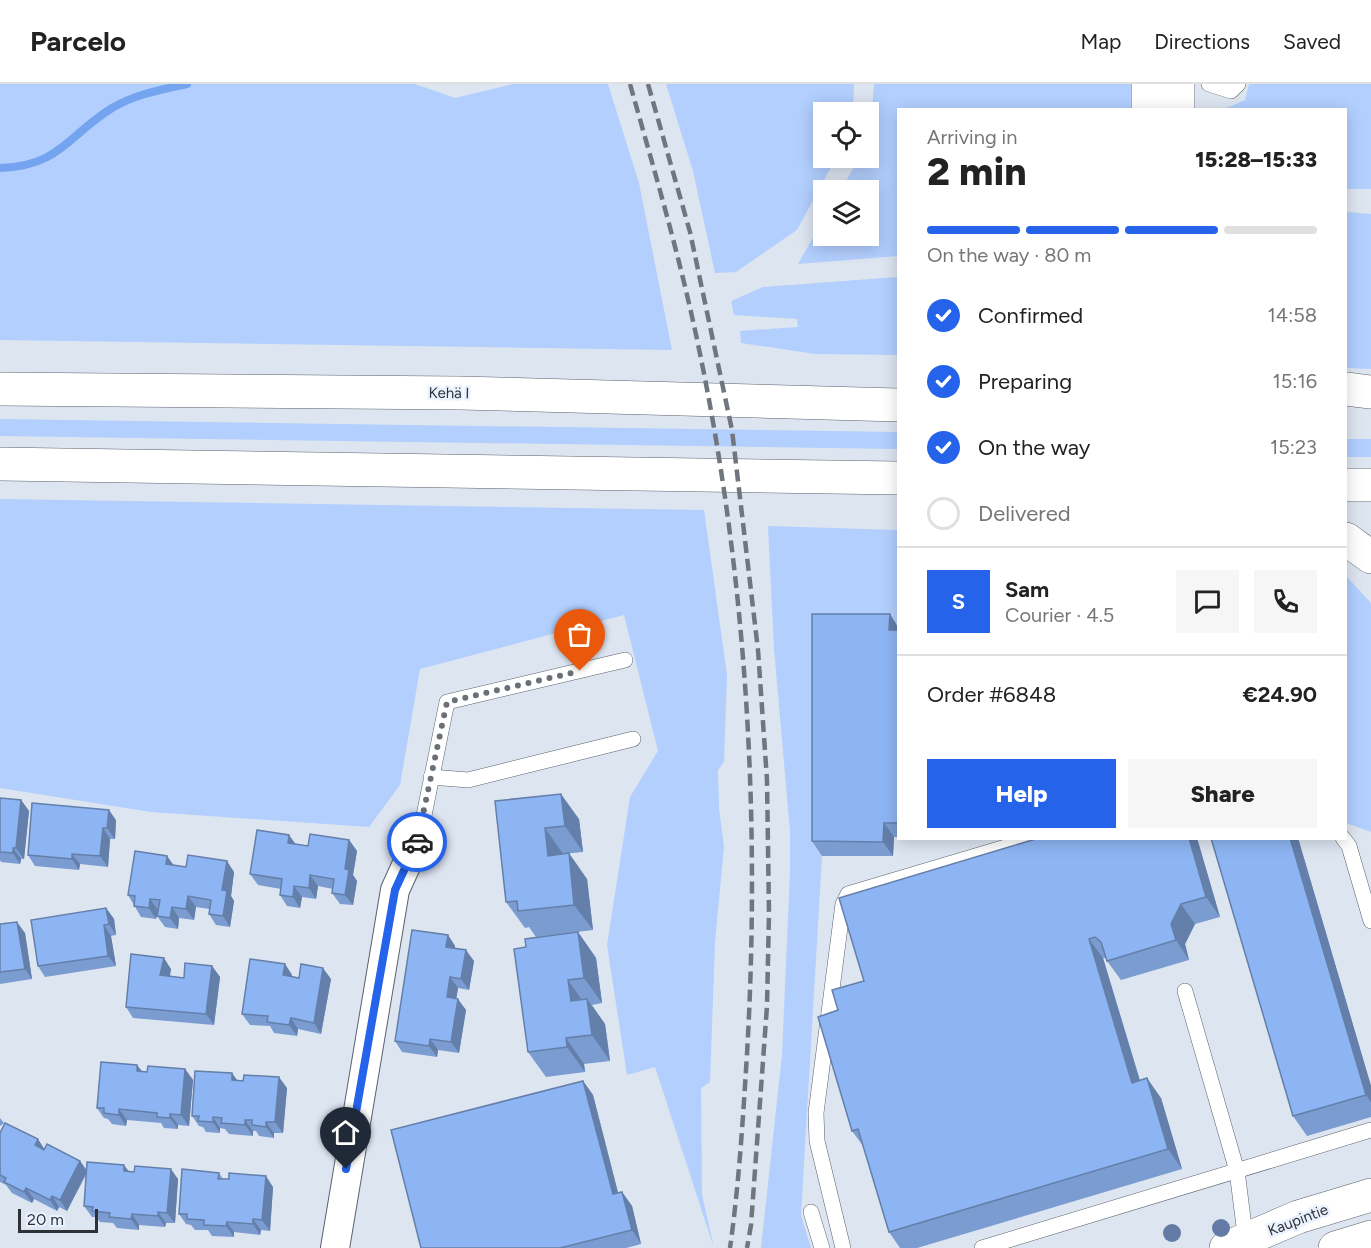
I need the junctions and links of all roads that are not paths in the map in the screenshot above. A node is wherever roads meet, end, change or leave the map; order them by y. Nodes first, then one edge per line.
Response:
1 (1148, 84) edge
2 (1178, 84) edge
3 (1209, 84) edge
4 (1238, 84) edge
5 (1148, 108) edge
6 (1178, 108) edge
7 (1347, 388) edge
8 (0, 389) edge
9 (1371, 392) edge
10 (888, 403) edge
11 (1347, 411) edge
12 (1371, 411) edge
13 (0, 464) edge
14 (897, 478) edge
15 (1347, 485) edge
16 (1371, 485) edge
17 (1347, 540) edge
18 (1371, 557) edge
19 (625, 660) dead end
20 (633, 739) dead end
21 (431, 777) junction
22 (420, 835) joint
23 (1029, 840) edge
24 (1344, 840) edge
25 (1371, 921) edge
26 (1185, 991) dead end
27 (1371, 1130) edge
28 (1237, 1171) junction
29 (1371, 1195) edge
30 (811, 1212) dead end
31 (1371, 1237) edge
32 (1240, 1246) edge
33 (335, 1248) edge
34 (822, 1248) edge
35 (843, 1248) edge
36 (982, 1248) edge
37 (1335, 1248) edge

1 - 5 main road
2 - 6 main road
3 - 4 lane
7 - 9 main road
8 - 10 main road, Kehä I
11 - 12 main road
13 - 14 main road
15 - 16 main road
17 - 18 main road
19 - 21 lane
20 - 21 lane
21 - 22 lane
22 - 33 street
23 - 35 lane
24 - 25 lane
26 - 28 lane
27 - 28 lane
28 - 32 lane
28 - 36 lane
29 - 32 main road, Kaupintie
30 - 34 lane
31 - 37 main road

